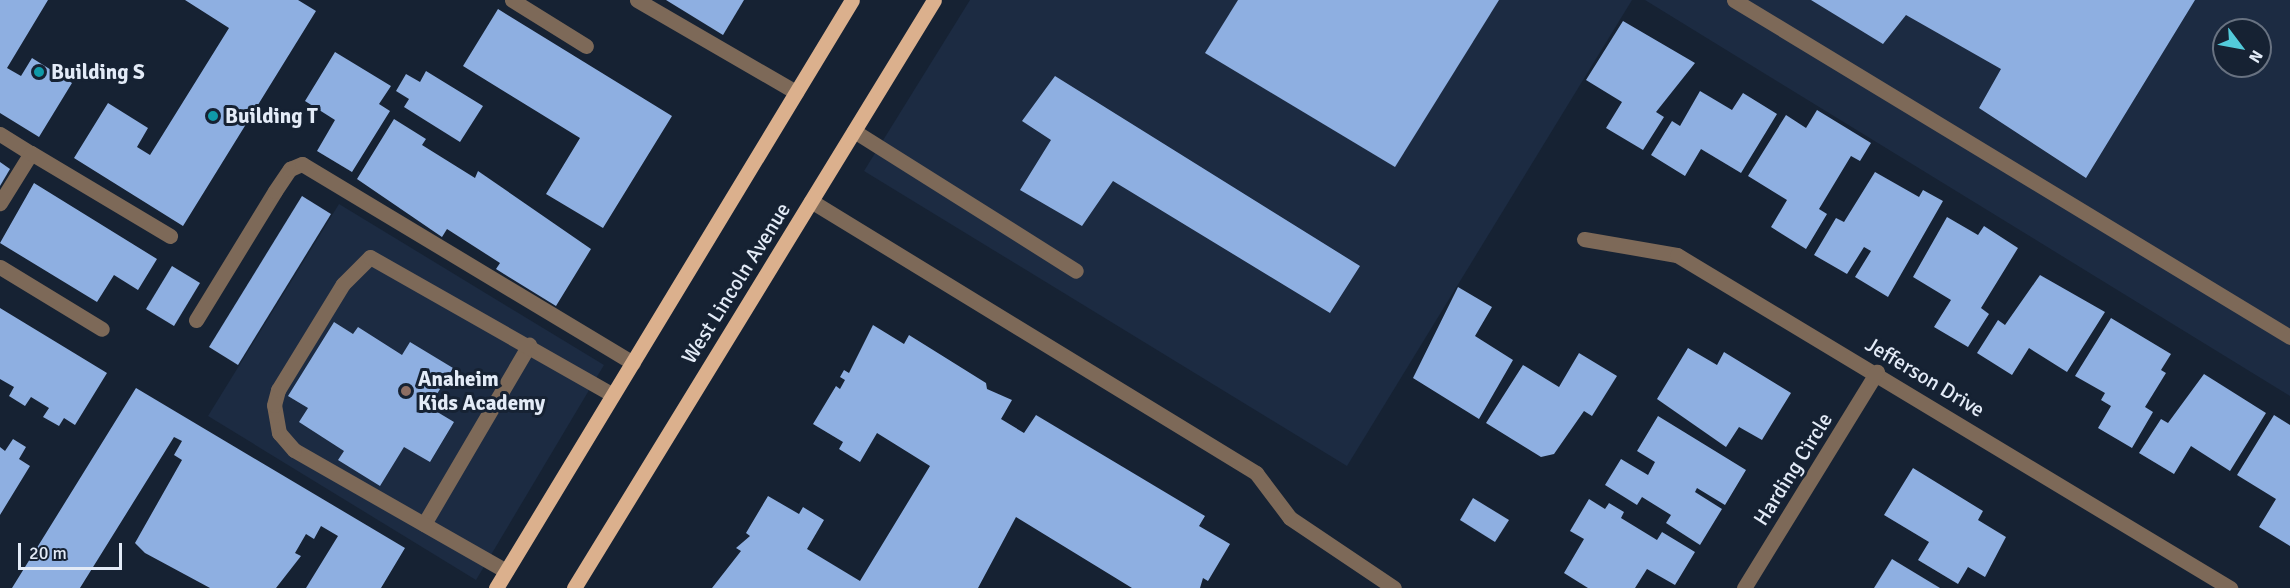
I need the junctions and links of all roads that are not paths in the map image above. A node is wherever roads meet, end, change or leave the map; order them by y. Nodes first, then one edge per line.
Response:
1 (512, 0) edge
2 (637, 0) edge
3 (852, 0) edge
4 (934, 0) edge
5 (1734, 0) edge
6 (586, 46) dead end
7 (796, 92) junction
8 (854, 131) junction
9 (0, 134) edge
10 (31, 153) junction
11 (811, 201) junction
12 (0, 203) edge
13 (170, 236) dead end
14 (1584, 239) dead end
15 (0, 267) edge
16 (1076, 271) dead end
17 (196, 320) dead end
18 (102, 329) dead end
19 (2290, 337) edge
20 (529, 345) junction
21 (633, 363) junction
22 (1877, 372) junction
23 (613, 395) junction
24 (424, 524) junction
25 (506, 571) junction
26 (496, 588) edge
27 (574, 588) edge
28 (1394, 588) edge
29 (1744, 588) edge
30 (2230, 588) edge

1 - 6 street
2 - 7 street
3 - 7 main road
4 - 8 main road, West Lincoln Avenue
5 - 19 street
7 - 21 main road
8 - 11 main road, West Lincoln Avenue
8 - 16 street
9 - 10 street
10 - 12 street
10 - 13 street
11 - 27 main road, West Lincoln Avenue
11 - 28 street
14 - 22 street, Jefferson Drive
15 - 18 street
17 - 21 street
20 - 23 street
20 - 24 street
20 - 24 street
21 - 23 main road
22 - 29 street, Harding Circle
22 - 30 street, Jefferson Drive
23 - 25 main road
24 - 25 street
25 - 26 main road

